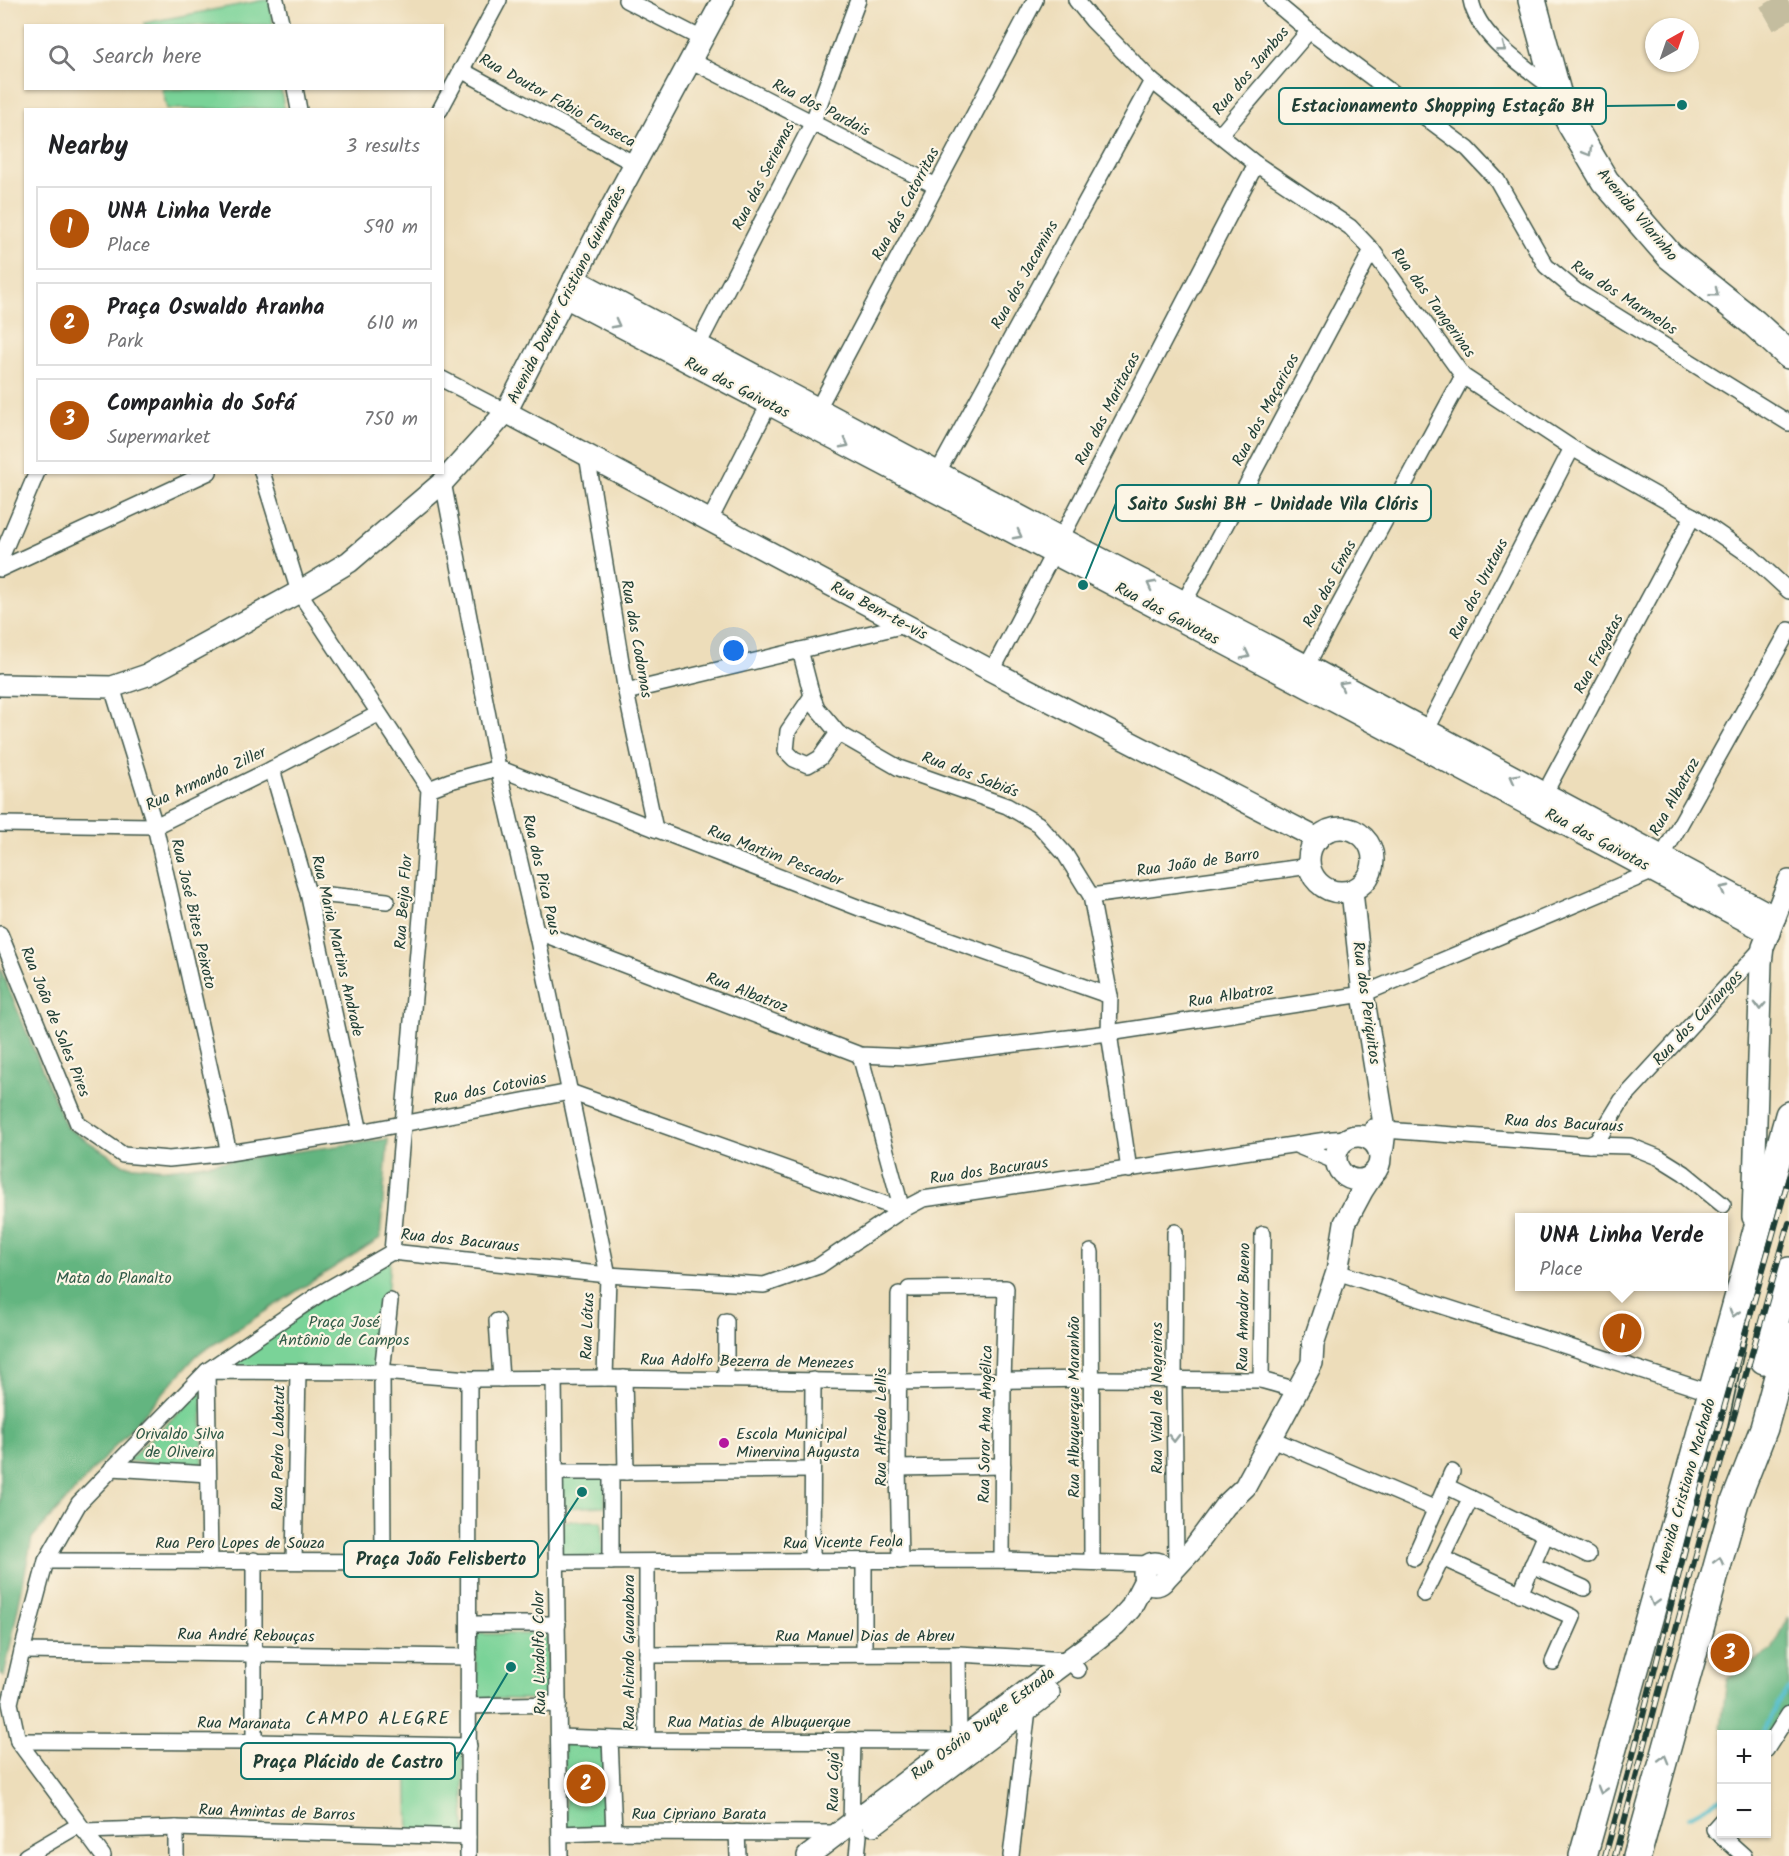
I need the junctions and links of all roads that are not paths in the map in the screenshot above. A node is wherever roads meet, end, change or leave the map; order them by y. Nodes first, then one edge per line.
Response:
1 (276, 0) edge
2 (499, 0) edge
3 (626, 0) edge
4 (723, 0) edge
5 (858, 0) edge
6 (1035, 0) edge
7 (1076, 0) edge
8 (1272, 0) edge
9 (1471, 0) edge
10 (1532, 0) edge
11 (282, 24) edge
12 (1309, 31) junction
13 (702, 39) junction
14 (690, 60) junction
15 (461, 70) junction
16 (1152, 81) junction
17 (295, 90) edge
18 (1557, 92) junction
19 (299, 108) edge
20 (441, 108) edge
21 (812, 123) junction
22 (1220, 135) junction
23 (635, 164) junction
24 (1256, 164) junction
25 (936, 186) junction
26 (1372, 250) junction
27 (569, 288) junction
28 (693, 354) junction
29 (1789, 355) edge
30 (1463, 376) junction
31 (444, 380) edge
32 (769, 404) junction
33 (506, 412) junction
34 (814, 417) junction
35 (1789, 423) edge
36 (1572, 448) junction
37 (587, 455) junction
38 (36, 474) edge
39 (205, 474) edge
40 (263, 474) edge
41 (934, 480) junction
42 (443, 483) junction
43 (1693, 516) junction
44 (710, 520) junction
45 (1057, 546) junction
46 (0, 560) edge
47 (0, 569) edge
48 (1789, 591) edge
49 (299, 592) junction
50 (1180, 610) junction
51 (905, 625) junction
52 (1789, 630) edge
53 (800, 650) junction
54 (992, 671) junction
55 (1302, 674) junction
56 (0, 685) edge
57 (112, 687) junction
58 (626, 692) junction
59 (812, 696) junction
60 (378, 714) junction
61 (838, 733) junction
62 (1422, 739) junction
63 (498, 768) junction
64 (272, 769) junction
65 (429, 789) junction
66 (1540, 801) junction
67 (0, 824) edge
68 (155, 826) junction
69 (655, 829) junction
70 (1318, 838) junction
71 (1658, 864) junction
72 (1310, 866) junction
73 (1789, 881) edge
74 (1352, 891) junction
75 (308, 893) junction
76 (1091, 896) junction
77 (387, 901) dead end
78 (536, 931) junction
79 (1769, 932) junction
80 (0, 934) edge
81 (1363, 994) junction
82 (1110, 996) junction
83 (1109, 1033) junction
84 (860, 1055) junction
85 (570, 1092) junction
86 (1789, 1115) edge
87 (78, 1124) joint
88 (402, 1124) junction
89 (1370, 1130) junction
90 (360, 1132) junction
91 (1295, 1144) junction
92 (1589, 1145) junction
93 (229, 1153) junction
94 (1376, 1164) junction
95 (1340, 1169) junction
96 (1130, 1170) junction
97 (1723, 1205) dead end
98 (902, 1210) junction
99 (1345, 1223) junction
100 (1175, 1232) dead end
101 (1263, 1234) dead end
102 (1751, 1250) junction
103 (392, 1252) junction
104 (1091, 1252) dead end
105 (1789, 1270) edge
106 (1337, 1272) junction
107 (608, 1275) junction
108 (1006, 1288) joint
109 (390, 1301) dead end
110 (497, 1321) dead end
111 (726, 1321) dead end
112 (1789, 1336) edge
113 (1313, 1344) junction
114 (207, 1371) junction
115 (298, 1372) junction
116 (382, 1372) junction
117 (554, 1378) junction
118 (604, 1378) junction
119 (624, 1378) junction
120 (469, 1379) junction
121 (501, 1379) junction
122 (726, 1379) junction
123 (1092, 1379) junction
124 (813, 1380) junction
125 (1174, 1380) junction
126 (1261, 1380) junction
127 (1003, 1381) junction
128 (899, 1382) junction
129 (1286, 1387) junction
130 (1712, 1393) junction
131 (1272, 1439) junction
132 (1003, 1466) junction
133 (112, 1468) junction
134 (898, 1468) junction
135 (812, 1470) junction
136 (556, 1472) junction
137 (619, 1472) junction
138 (208, 1474) junction
139 (1471, 1498) junction
140 (1735, 1502) junction
141 (1225, 1506) junction
142 (1436, 1509) junction
143 (1546, 1534) junction
144 (1588, 1555) dead end
145 (1414, 1558) dead end
146 (1442, 1558) junction
147 (254, 1560) junction
148 (1002, 1560) junction
149 (46, 1561) junction
150 (294, 1561) junction
151 (382, 1561) junction
152 (864, 1561) junction
153 (900, 1561) junction
154 (210, 1562) junction
155 (470, 1562) junction
156 (557, 1562) junction
157 (611, 1562) junction
158 (812, 1562) junction
159 (1092, 1562) junction
160 (647, 1563) junction
161 (1532, 1565) junction
162 (1156, 1571) junction
163 (1584, 1588) dead end
164 (1520, 1593) junction
165 (1424, 1594) dead end
166 (470, 1624) junction
167 (558, 1624) junction
168 (22, 1651) junction
169 (864, 1653) junction
170 (253, 1654) junction
171 (647, 1654) junction
172 (958, 1654) junction
173 (469, 1657) junction
174 (1553, 1662) dead end
175 (1074, 1665) junction
176 (1024, 1703) junction
177 (559, 1704) junction
178 (5, 1706) edge
179 (469, 1706) junction
180 (1789, 1714) edge
181 (559, 1737) junction
182 (610, 1739) junction
183 (647, 1740) junction
184 (853, 1740) junction
185 (18, 1741) junction
186 (254, 1742) junction
187 (1771, 1743) edge
188 (469, 1746) junction
189 (963, 1747) junction
190 (82, 1828) junction
191 (176, 1828) junction
192 (614, 1832) junction
193 (737, 1832) junction
194 (560, 1834) junction
195 (851, 1834) edge
196 (468, 1837) junction
197 (1724, 1838) edge
198 (26, 1856) edge
199 (103, 1856) edge
200 (176, 1856) edge
201 (468, 1856) edge
202 (560, 1856) edge
203 (738, 1856) edge
204 (808, 1856) edge
205 (831, 1856) edge
206 (1011, 1856) edge
207 (1583, 1856) edge
208 (1637, 1856) edge
209 (1744, 1856) edge

1 - 11 street
2 - 15 street
3 - 13 street
4 - 13 street, Avenida Doutor Cristiano Guimarães
5 - 21 street, Rua das Seriemas
6 - 25 street, Rua das Catorritas
7 - 16 street, Rua das Tangerinas
8 - 12 street, Rua dos Marmelos
9 -> 18 street
10 - 18 highway, Avenida Vilarinho
12 - 22 street, Rua dos Jambos
12 - 35 street, Rua dos Marmelos
13 - 14 street, Avenida Doutor Cristiano Guimarães
14 - 21 street, Rua dos Pardais
14 - 23 street, Avenida Doutor Cristiano Guimarães
15 - 20 street
15 - 23 street, Rua Doutor Fábio Fonseca
16 - 22 street, Rua das Tangerinas
16 - 41 street, Rua dos Jacamins
17 - 19 street
18 -> 29 highway, Avenida Vilarinho
21 - 25 street, Rua dos Pardais
21 - 28 street, Rua das Seriemas
22 - 24 street, Rua das Tangerinas
23 - 27 street, Avenida Doutor Cristiano Guimarães
24 - 26 street, Rua das Tangerinas
24 - 45 street, Rua das Maritacas
25 - 34 street, Rua das Catorritas
26 - 30 street, Rua das Tangerinas
26 - 50 street, Rua dos Maçaricos
27 - 28 street, Rua das Gaivotas
27 - 33 street, Avenida Doutor Cristiano Guimarães
28 - 32 street, Rua das Gaivotas
28 - 34 street, Rua das Gaivotas
30 - 36 street, Rua das Tangerinas
30 - 55 street, Rua das Emas
31 - 33 street, Rua Bem-te-vis
32 - 34 street, Rua das Gaivotas
32 - 44 street
33 - 37 street, Rua Bem-te-vis
33 - 42 street, Avenida Doutor Cristiano Guimarães
34 - 41 street, Rua das Gaivotas
36 - 43 street, Rua das Tangerinas
36 - 62 street, Rua dos Urutaus
37 - 44 street, Rua Bem-te-vis
37 - 58 street, Rua das Codornas
38 - 46 street
39 - 47 street
40 - 49 street
41 - 45 street, Rua das Gaivotas
42 - 49 street, Avenida Doutor Cristiano Guimarães
42 - 63 street, Rua dos Pica Paus
43 - 48 street, Rua das Tangerinas
43 - 66 street, Rua Fragatas
44 - 51 street, Rua Bem-te-vis
45 - 50 street, Rua das Gaivotas
45 - 54 street, Rua das Maritacas
49 - 57 street, Avenida Doutor Cristiano Guimarães
49 - 60 street
50 - 55 street, Rua das Gaivotas
51 - 53 street
51 - 54 street, Rua Bem-te-vis
52 - 71 street, Rua Albatroz
53 - 58 street
53 - 59 street, Rua dos Sabiás
54 - 70 street, Rua Bem-te-vis
55 - 62 street, Rua das Gaivotas
56 - 57 street, Avenida Doutor Cristiano Guimarães
57 - 68 street, Rua José Bites Peixoto
58 - 69 street, Rua das Codornas
59 - 61 street, Rua dos Sabiás
59 - 61 street
60 - 64 street, Rua Armando Ziller
60 - 65 street
61 - 76 street, Rua dos Sabiás
62 - 66 street, Rua das Gaivotas
63 - 65 street
63 - 69 street, Rua Martim Pescador
63 - 78 street, Rua dos Pica Paus
64 - 68 street, Rua Armando Ziller
64 - 75 street, Rua Maria Martins Andrade
65 - 88 street, Rua Beija Flor
66 - 71 street, Rua das Gaivotas
67 - 68 street, Rua Armando Ziller
68 - 93 street, Rua José Bites Peixoto
69 - 82 street, Rua Martim Pescador
70 - 72 street
70 - 74 street
71 - 79 street, Rua das Gaivotas
71 - 81 street, Rua Albatroz
72 - 74 street
72 - 76 street, Rua João de Barro
73 - 79 street, Rua dos Curiangos
74 - 81 street, Rua dos Periquitos
75 - 77 street
75 - 90 street, Rua Maria Martins Andrade
76 - 82 street, Rua dos Sabiás
78 - 84 street, Rua Albatroz
78 - 85 street, Rua dos Pica Paus
79 - 92 street, Rua dos Curiangos
79 -> 102 street
80 - 87 street, Rua João de Sales Pires
81 - 83 street, Rua Albatroz
81 - 89 street, Rua dos Periquitos
82 - 83 street, Rua dos Sabiás
83 - 84 street, Rua Albatroz
83 - 96 street, Rua dos Sabiás
84 - 98 street
85 - 88 street, Rua das Cotovias
85 - 98 street, Rua das Cotovias
85 - 107 street, Rua dos Pica Paus
86 - 102 highway, Avenida Cristiano Machado
87 - 93 street, Rua das Cotovias
88 - 90 street, Rua das Cotovias
88 - 103 street, Rua Beija Flor
89 - 91 street, Rua dos Bacuraus
89 - 92 street, Rua dos Bacuraus
89 - 94 street
89 - 95 street
90 - 93 street, Rua das Cotovias
91 - 95 street
91 - 96 street, Rua dos Bacuraus
92 - 97 street, Rua dos Bacuraus
94 - 95 street
94 - 99 street, Rua Osório Duque Estrada
95 - 99 street, Rua Osório Duque Estrada
96 - 98 street, Rua dos Bacuraus
98 - 107 street, Rua dos Bacuraus
99 - 106 street, Rua Osório Duque Estrada
100 - 125 street, Rua Vidal de Negreiros
101 - 126 street, Rua Amador Bueno
102 -> 130 highway, Avenida Cristiano Machado
103 - 107 street, Rua dos Bacuraus
103 - 114 street, Rua dos Bacuraus
104 - 123 street, Rua Albuquerque Maranhão
105 - 140 highway
106 - 113 street, Rua Osório Duque Estrada
106 - 130 street
107 - 118 street, Rua Lótus
108 - 127 street, Rua Soror Ana Angélica
108 - 128 street, Rua Alfredo Lellis
109 - 116 street
110 - 121 street
111 - 122 street
112 - 140 highway
113 - 129 street, Rua Osório Duque Estrada
113 - 131 street, Rua Osório Duque Estrada
114 - 115 street, Rua Adolfo Bezerra de Menezes
114 - 133 street, Rua dos Bacuraus
114 - 138 street
115 - 116 street, Rua Adolfo Bezerra de Menezes
115 - 150 street, Rua Pedro Labatut
116 - 120 street, Rua Adolfo Bezerra de Menezes
116 - 151 street
117 - 118 street, Rua Adolfo Bezerra de Menezes
117 - 121 street, Rua Adolfo Bezerra de Menezes
117 - 136 street, Rua Lindolfo Color
118 - 119 street, Rua Adolfo Bezerra de Menezes
119 - 122 street, Rua Adolfo Bezerra de Menezes
119 - 137 street
120 - 121 street, Rua Adolfo Bezerra de Menezes
120 - 155 street
122 - 124 street, Rua Adolfo Bezerra de Menezes
123 - 125 street, Rua Adolfo Bezerra de Menezes
123 - 127 street, Rua Adolfo Bezerra de Menezes
123 - 159 street, Rua Albuquerque Maranhão
124 - 128 street, Rua Adolfo Bezerra de Menezes
124 - 135 street
125 - 126 street, Rua Adolfo Bezerra de Menezes
125 -> 162 street, Rua Vidal de Negreiros
126 - 129 street, Rua Adolfo Bezerra de Menezes
127 - 128 street, Rua Adolfo Bezerra de Menezes
127 - 132 street, Rua Soror Ana Angélica
128 - 134 street, Rua Alfredo Lellis
129 - 141 street, Rua Osório Duque Estrada
130 -> 207 highway, Avenida Cristiano Machado
131 - 141 street, Rua Osório Duque Estrada
131 - 142 street
132 - 134 street
132 - 148 street, Rua Soror Ana Angélica
133 - 138 street
133 - 149 street, Rua dos Bacuraus
134 - 153 street, Rua Alfredo Lellis
135 - 137 street
135 - 158 street
136 - 137 street
136 - 156 street, Rua Lindolfo Color
137 - 157 street
138 - 154 street
139 - 142 street
139 - 143 street
139 - 146 street
208 -> 140 highway
141 - 162 street, Rua Osório Duque Estrada
142 - 145 street
143 - 144 street
143 - 161 street
146 - 164 street
146 - 165 street
147 - 150 street, Rua Pero Lopes de Souza
147 - 154 street, Rua Pero Lopes de Souza
147 - 170 street
148 - 153 street, Rua Vicente Feola
148 - 159 street, Rua Vicente Feola
149 - 154 street, Rua Pero Lopes de Souza
149 - 168 street, Rua dos Bacuraus
150 - 151 street, Rua Pero Lopes de Souza
151 - 155 street, Rua Pero Lopes de Souza
152 - 153 street, Rua Vicente Feola
152 - 158 street, Rua Vicente Feola
152 - 169 street
155 - 166 street
156 - 157 street, Rua Vicente Feola
156 - 167 street, Rua Lindolfo Color
157 - 160 street, Rua Vicente Feola
158 - 160 street, Rua Vicente Feola
159 - 162 street, Rua Vicente Feola
160 - 171 street, Rua Alcindo Guanabara
161 - 163 street
161 - 164 street
162 - 175 street, Rua Osório Duque Estrada
164 - 174 street
166 - 167 street
166 - 173 street
167 - 177 street, Rua Lindolfo Color
168 - 170 street, Rua André Rebouças
168 - 178 street, Rua dos Bacuraus
169 - 171 street, Rua Manuel Dias de Abreu
169 - 172 street, Rua Manuel Dias de Abreu
170 - 173 street, Rua André Rebouças
170 - 186 street
171 - 183 street, Rua Alcindo Guanabara
172 - 175 street, Rua Manuel Dias de Abreu
172 - 189 street
173 - 179 street
175 - 176 street, Rua Osório Duque Estrada
176 - 189 street, Rua Osório Duque Estrada
176 - 206 street
177 - 179 street
177 - 181 street, Rua Lindolfo Color
178 - 185 street, Rua dos Bacuraus
179 - 188 street
180 - 187 street
181 - 182 street, Rua Matias de Albuquerque
181 - 194 street, Rua Lindolfo Color
182 - 183 street, Rua Matias de Albuquerque
182 - 192 street
183 - 184 street, Rua Matias de Albuquerque
184 - 189 street, Rua Matias de Albuquerque
184 - 195 street, Rua Cajá
185 - 186 street, Rua Maranata
185 - 190 street, Rua dos Bacuraus
186 - 188 street, Rua Maranata
188 - 196 street
189 - 195 street, Rua Osório Duque Estrada
190 - 191 street, Rua Amintas de Barros
190 - 198 street
190 - 199 street, Rua dos Bacuraus
191 - 196 street, Rua Amintas de Barros
191 - 200 street
192 - 193 street, Rua Cipriano Barata
192 - 194 street, Rua Cipriano Barata
193 - 195 street, Rua Cipriano Barata
193 - 203 street
194 - 202 street, Rua Lindolfo Color
195 - 204 street, Rua Osório Duque Estrada
195 - 205 street, Rua Osório Duque Estrada
196 - 201 street
197 - 209 street

